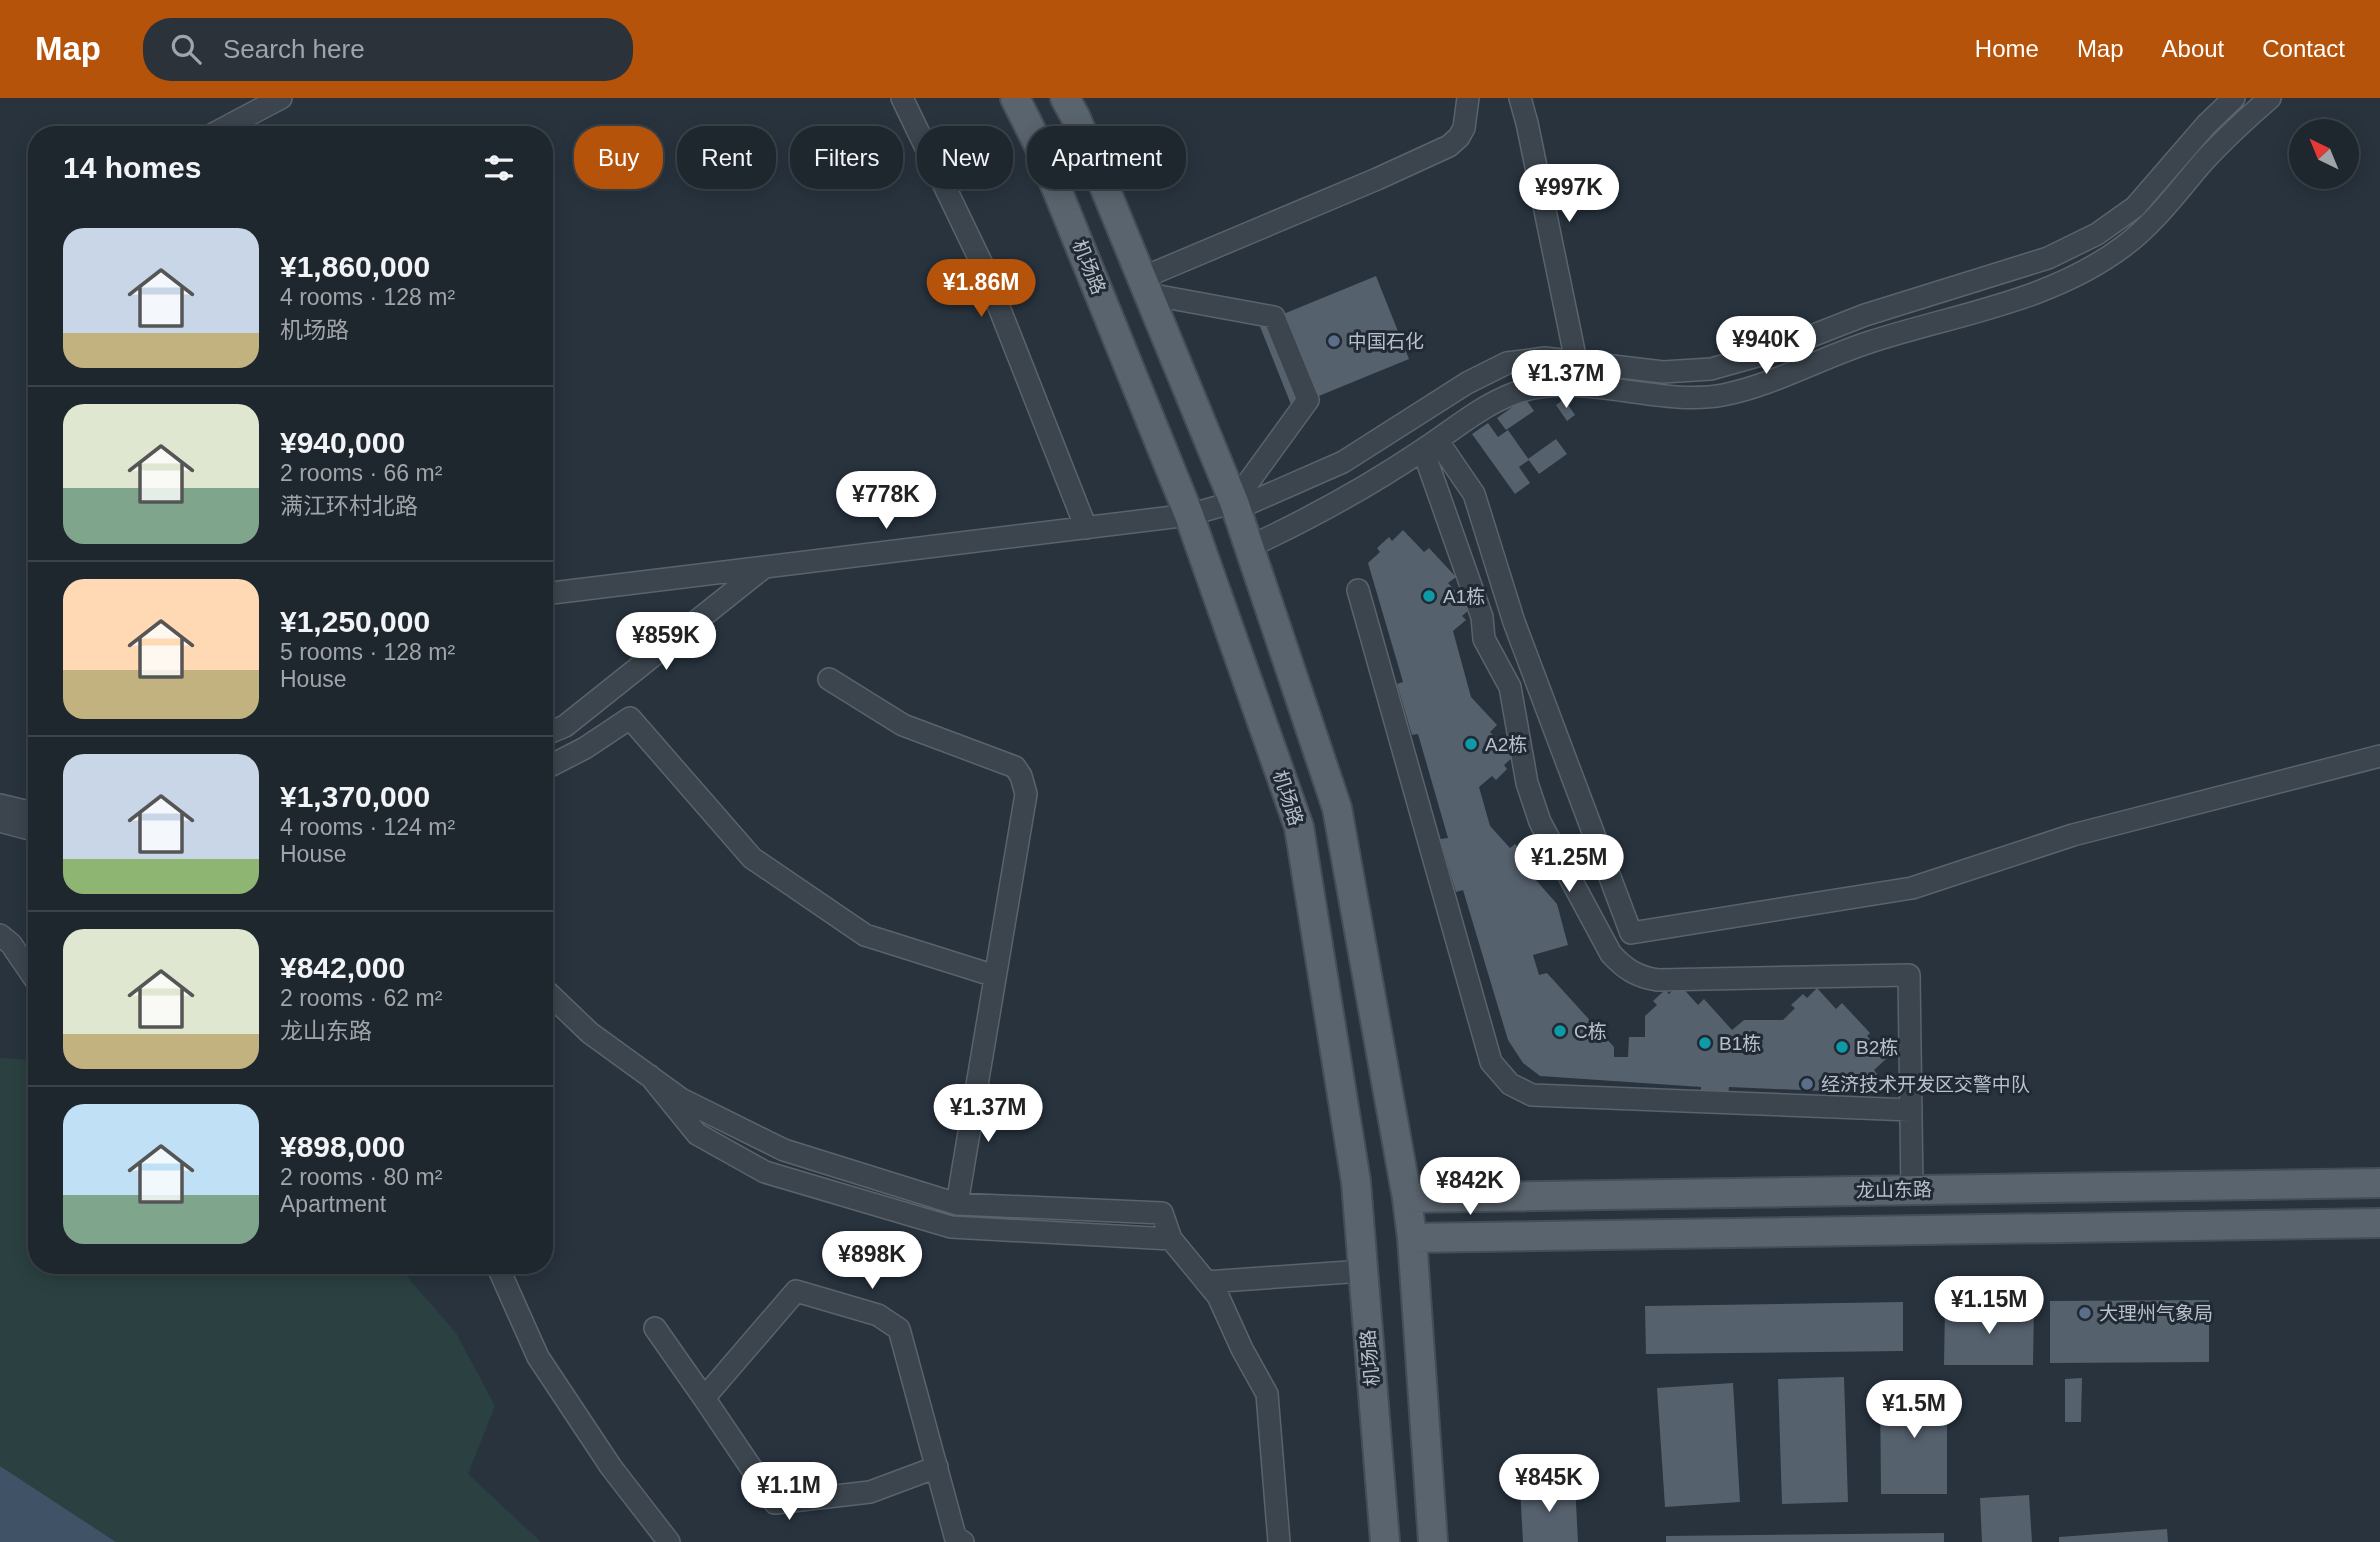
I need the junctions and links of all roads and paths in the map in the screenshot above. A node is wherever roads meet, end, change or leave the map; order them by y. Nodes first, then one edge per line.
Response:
1 (281, 98) edge
2 (902, 98) edge
3 (1015, 98) edge
4 (1065, 98) edge
5 (1468, 98) edge
6 (1520, 98) edge
7 (2234, 98) edge
8 (2270, 98) edge
9 (228, 126) edge
10 (1145, 286) junction
11 (1576, 361) junction
12 (1430, 445) junction
13 (1235, 506) junction
14 (1189, 515) junction
15 (1086, 528) junction
16 (1249, 547) junction
17 (763, 568) junction
18 (1358, 590) dead end
19 (553, 593) edge
20 (829, 679) dead end
21 (553, 731) edge
22 (2380, 756) edge
23 (553, 764) edge
24 (0, 805) edge
25 (28, 812) edge
26 (0, 821) edge
27 (28, 829) edge
28 (0, 935) edge
29 (28, 969) edge
30 (995, 976) junction
31 (553, 1000) edge
32 (650, 1076) junction
33 (1911, 1110) junction
34 (2380, 1183) edge
35 (1912, 1190) junction
36 (1494, 1197) junction
37 (1407, 1198) junction
38 (957, 1204) junction
39 (2380, 1223) edge
40 (1495, 1237) junction
41 (1412, 1238) junction
42 (1171, 1239) junction
43 (1363, 1271) junction
44 (501, 1274) edge
45 (1206, 1282) junction
46 (655, 1328) dead end
47 (704, 1398) junction
48 (937, 1467) junction
49 (669, 1542) edge
50 (963, 1542) edge
51 (1279, 1542) edge
52 (1385, 1542) edge
53 (1433, 1542) edge

1 - 9 street
2 - 15 street
3 - 14 main road, 机场路
4 - 10 main road
5 - 10 street
6 - 11 street
7 - 11 street
8 - 12 street
10 - 13 main road
10 - 13 street
11 - 13 street
12 - 16 street
12 - 22 street
12 - 33 street
13 - 14 street
13 - 16 main road
14 - 15 street
14 - 43 main road, 机场路
15 - 17 street
16 - 37 main road
17 - 19 street
17 - 21 street
18 - 33 street
20 - 30 street
23 - 30 street
24 - 25 street
26 - 27 street
28 - 29 street
30 - 38 street
31 - 32 street
32 - 38 street
32 - 42 street
33 - 35 street
34 - 35 main road, 龙山东路
35 - 36 main road, 龙山东路
36 - 37 main road, 龙山东路
36 - 40 main road
37 - 41 main road
38 - 42 street
39 - 40 main road
40 - 41 main road
41 - 53 main road
42 - 45 street
43 - 45 street
43 - 52 main road, 机场路
44 - 49 street
45 - 51 street
46 - 47 street
47 - 48 street
47 - 48 street
48 - 50 street

